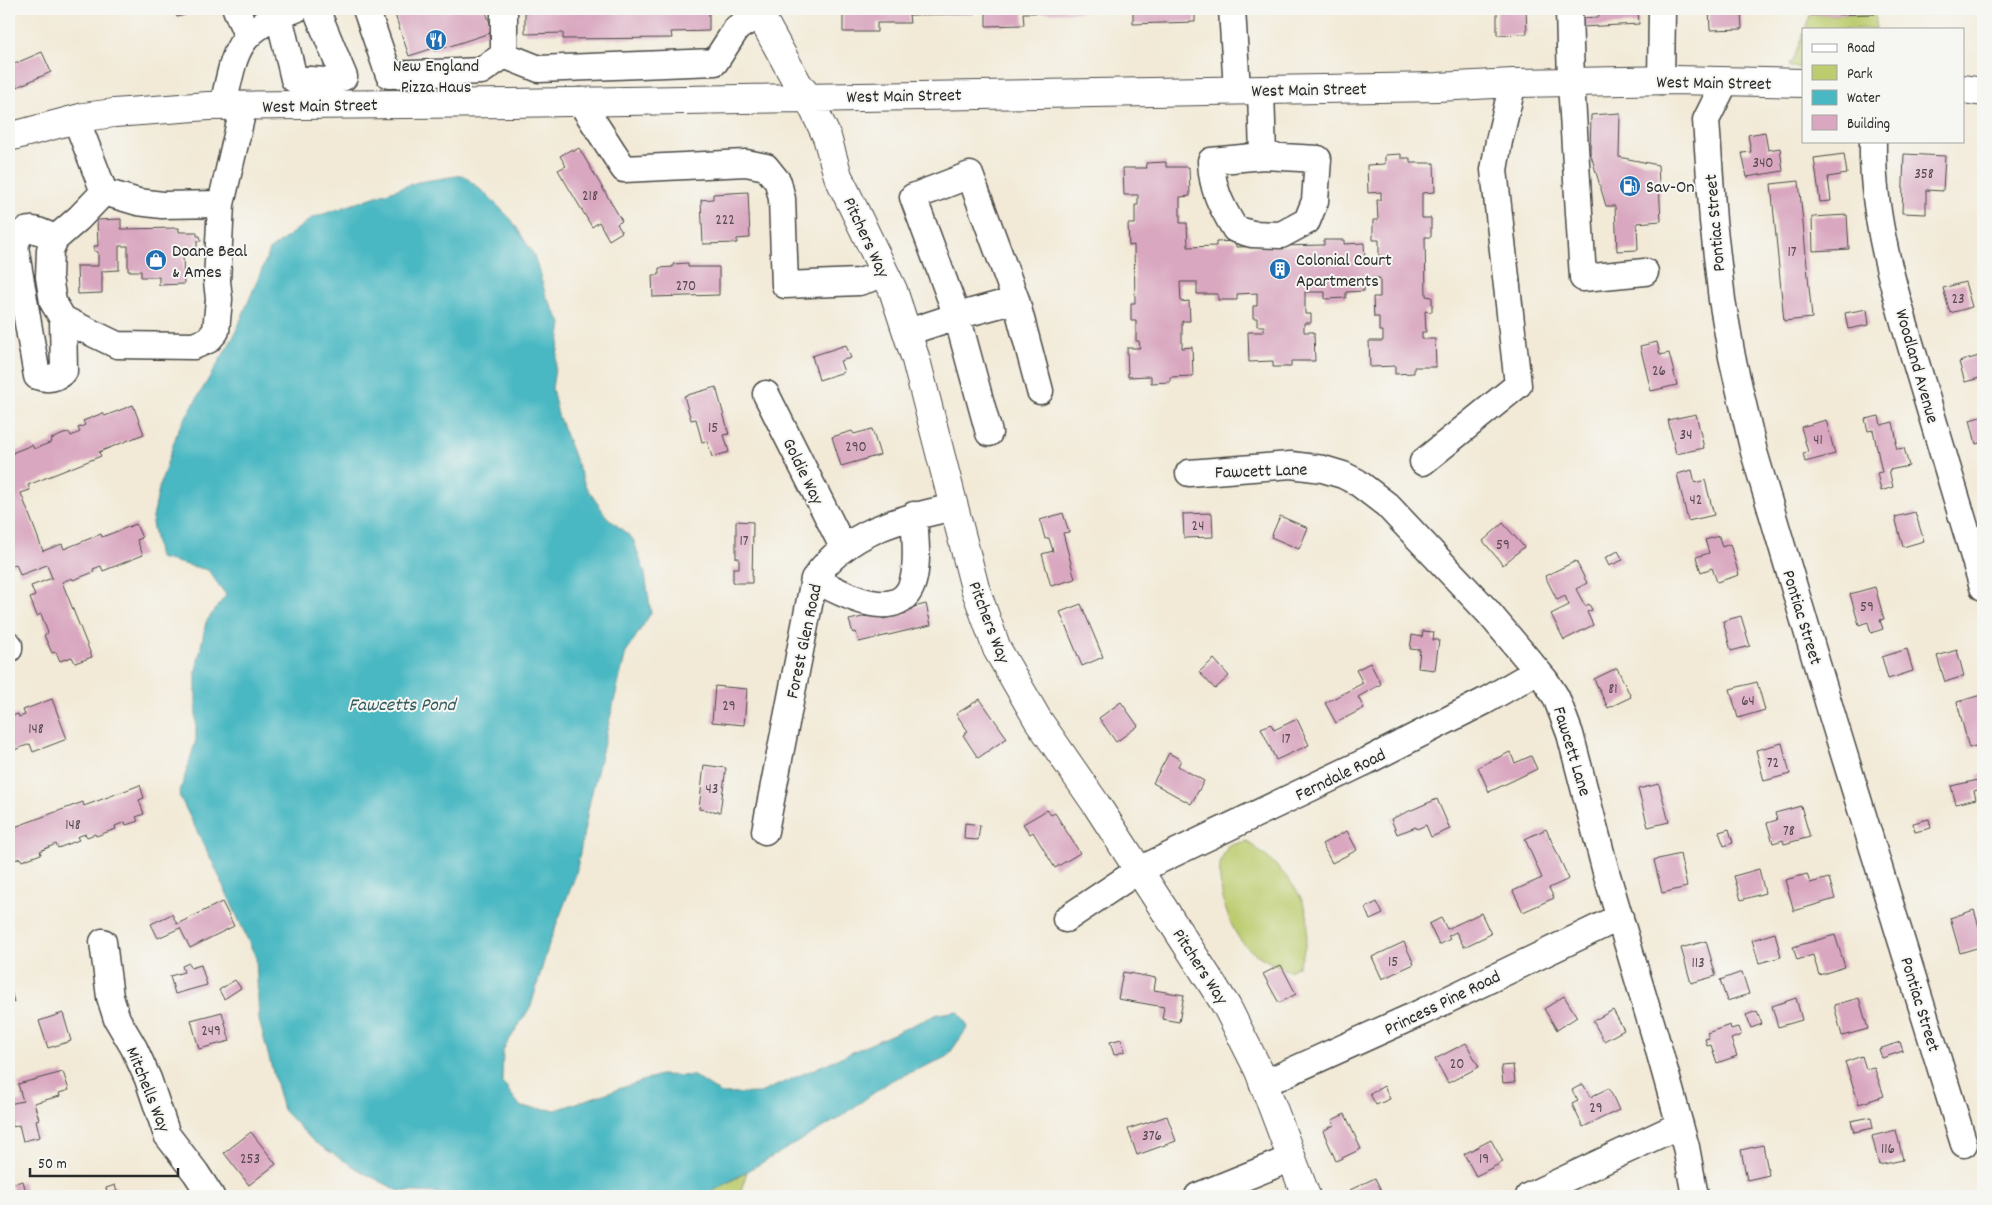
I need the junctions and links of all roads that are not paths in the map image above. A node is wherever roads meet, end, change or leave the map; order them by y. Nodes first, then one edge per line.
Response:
1 (236, 9) edge
2 (316, 9) edge
3 (366, 9) edge
4 (504, 9) edge
5 (1232, 9) edge
6 (1569, 9) edge
7 (1662, 9) edge
8 (761, 10) edge
9 (287, 12) edge
10 (247, 35) junction
11 (504, 55) junction
12 (658, 64) junction
13 (538, 69) junction
14 (481, 71) junction
15 (1661, 81) junction
16 (1571, 82) junction
17 (1726, 82) junction
18 (1513, 83) junction
19 (1802, 83) edge
20 (1964, 89) edge
21 (1249, 90) junction
22 (1983, 92) edge
23 (808, 96) junction
24 (659, 100) junction
25 (580, 101) junction
26 (539, 102) junction
27 (479, 103) junction
28 (234, 106) junction
29 (76, 119) junction
30 (9, 136) edge
31 (1873, 142) edge
32 (1263, 156) dead end
33 (104, 192) junction
34 (221, 204) junction
35 (55, 239) junction
36 (1645, 272) dead end
37 (885, 274) junction
38 (1016, 300) junction
39 (957, 316) junction
40 (64, 319) junction
41 (908, 332) junction
42 (1040, 391) dead end
43 (766, 394) dead end
44 (989, 433) dead end
45 (1423, 462) dead end
46 (1189, 474) dead end
47 (954, 507) junction
48 (914, 515) junction
49 (842, 547) junction
50 (814, 578) junction
51 (1983, 587) edge
52 (9, 645) edge
53 (9, 649) edge
54 (1538, 671) junction
55 (765, 831) dead end
56 (1139, 870) junction
57 (1620, 917) junction
58 (1066, 919) dead end
59 (103, 942) dead end
60 (1264, 1084) junction
61 (1680, 1125) junction
62 (1964, 1144) dead end
63 (1292, 1158) junction
64 (212, 1196) edge
65 (1198, 1196) edge
66 (1306, 1196) edge
67 (1529, 1196) edge
68 (1695, 1196) edge

1 - 10 street
2 - 9 street
3 - 14 street
4 - 11 street
5 - 21 street
6 - 16 street
7 - 15 street
8 - 12 street
8 - 23 main road, Pitchers Way
9 - 10 street
10 - 28 street
11 - 13 street
11 - 14 street
12 - 13 street
12 - 24 street
13 - 26 street
14 - 27 street
15 - 16 main road, West Main Street
15 - 17 main road, West Main Street
16 - 18 main road, West Main Street
16 - 36 street
17 - 19 main road, West Main Street
17 - 62 street, Pontiac Street
18 - 21 main road, West Main Street
18 - 45 street
20 - 22 main road
21 - 23 main road, West Main Street
21 - 32 street
23 - 24 main road, West Main Street
23 - 37 main road, Pitchers Way
24 - 25 main road, West Main Street
25 - 26 main road, West Main Street
25 - 37 street
26 - 27 main road, West Main Street
27 - 28 main road, West Main Street
28 - 29 main road, West Main Street
28 - 34 street
29 - 30 main road, West Main Street
29 - 33 street
31 - 51 street, Woodland Avenue
33 - 34 street
33 - 35 street
34 - 40 street
35 - 40 street
35 - 40 street
37 - 41 main road, Pitchers Way
38 - 39 street
38 - 39 street
38 - 42 street
39 - 41 street
39 - 44 street
41 - 47 main road, Pitchers Way
43 - 49 street, Goldie Way
46 - 54 street, Fawcett Lane
47 - 48 street, Forest Glen Road
47 - 56 main road, Pitchers Way
48 - 49 street, Forest Glen Road
48 - 50 street
49 - 50 street, Forest Glen Road
50 - 55 street, Forest Glen Road
52 - 53 street
54 - 56 street, Ferndale Road
54 - 57 street, Fawcett Lane
56 - 58 street
56 - 60 main road, Pitchers Way
57 - 60 street, Princess Pine Road
57 - 61 street, Fawcett Lane
59 - 64 street, Mitchells Way
60 - 63 main road, Pitchers Way
61 - 67 street
61 - 68 street, Fawcett Lane
63 - 65 street
63 - 66 main road, Pitchers Way

